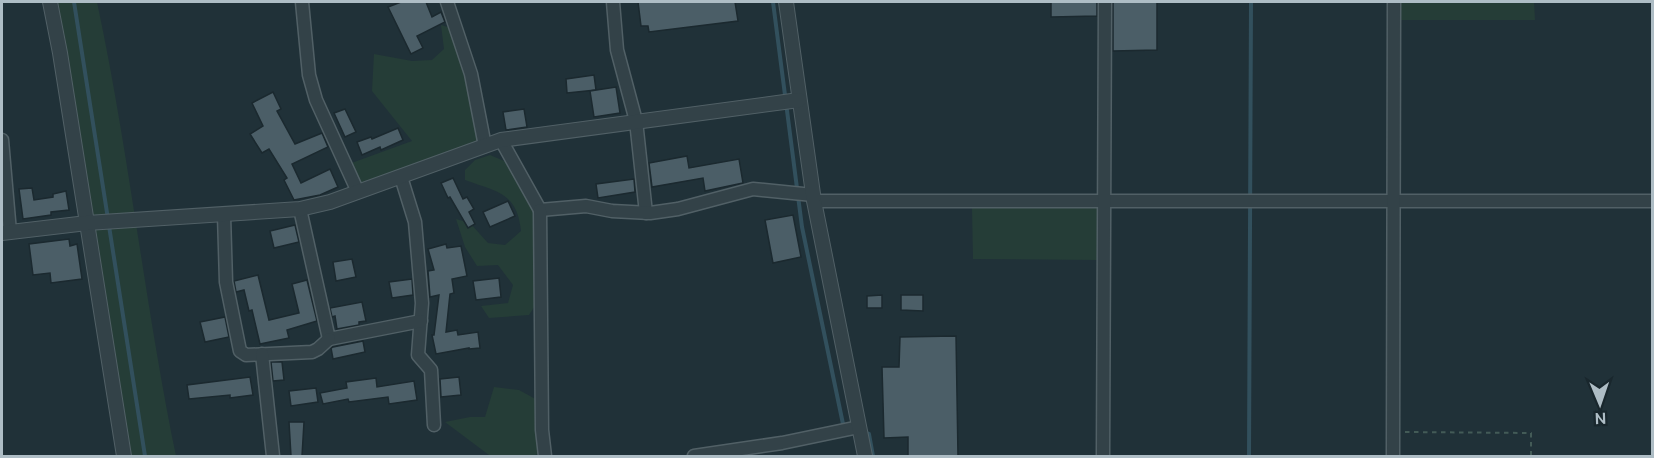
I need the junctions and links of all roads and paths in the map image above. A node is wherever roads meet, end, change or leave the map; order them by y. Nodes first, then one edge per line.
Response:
1 (50, 2) edge
2 (302, 2) edge
3 (447, 2) edge
4 (614, 2) edge
5 (786, 2) edge
6 (1105, 2) edge
7 (1394, 2) edge
8 (799, 100) junction
9 (636, 121) junction
10 (2, 140) edge
11 (501, 140) junction
12 (485, 146) junction
13 (401, 177) junction
14 (358, 192) junction
15 (814, 198) junction
16 (1104, 201) junction
17 (1393, 201) junction
18 (1653, 201) edge
19 (300, 209) junction
20 (540, 210) junction
21 (646, 213) junction
22 (224, 215) junction
23 (87, 224) junction
24 (6, 233) edge
25 (421, 321) junction
26 (329, 339) junction
27 (262, 354) junction
28 (434, 424) dead end
29 (859, 427) junction
30 (1393, 432) junction
31 (124, 456) edge
32 (273, 456) edge
33 (545, 456) edge
34 (694, 456) edge
35 (865, 456) edge
36 (1103, 456) edge
37 (1393, 456) edge
38 (1531, 456) edge

1 - 23 street
2 - 14 street
3 - 12 street
4 - 9 street
5 - 8 street
6 - 16 street
7 - 17 street
8 - 9 street
8 - 15 street
9 - 11 street
9 - 21 street
10 - 24 street
11 - 12 street
11 - 20 street
12 - 13 street
13 - 14 street
13 - 25 street
14 - 19 street
15 - 16 street
15 - 21 street
15 - 29 street
16 - 17 street
16 - 36 street
17 - 18 street
17 - 30 street
19 - 22 street
19 - 26 street
20 - 21 street
20 - 33 street
22 - 23 street
22 - 27 street
23 - 24 street
23 - 31 street
25 - 26 street
25 - 28 street
26 - 27 street
27 - 32 street
29 - 34 street
29 - 35 street
30 - 37 street
30 - 38 path

